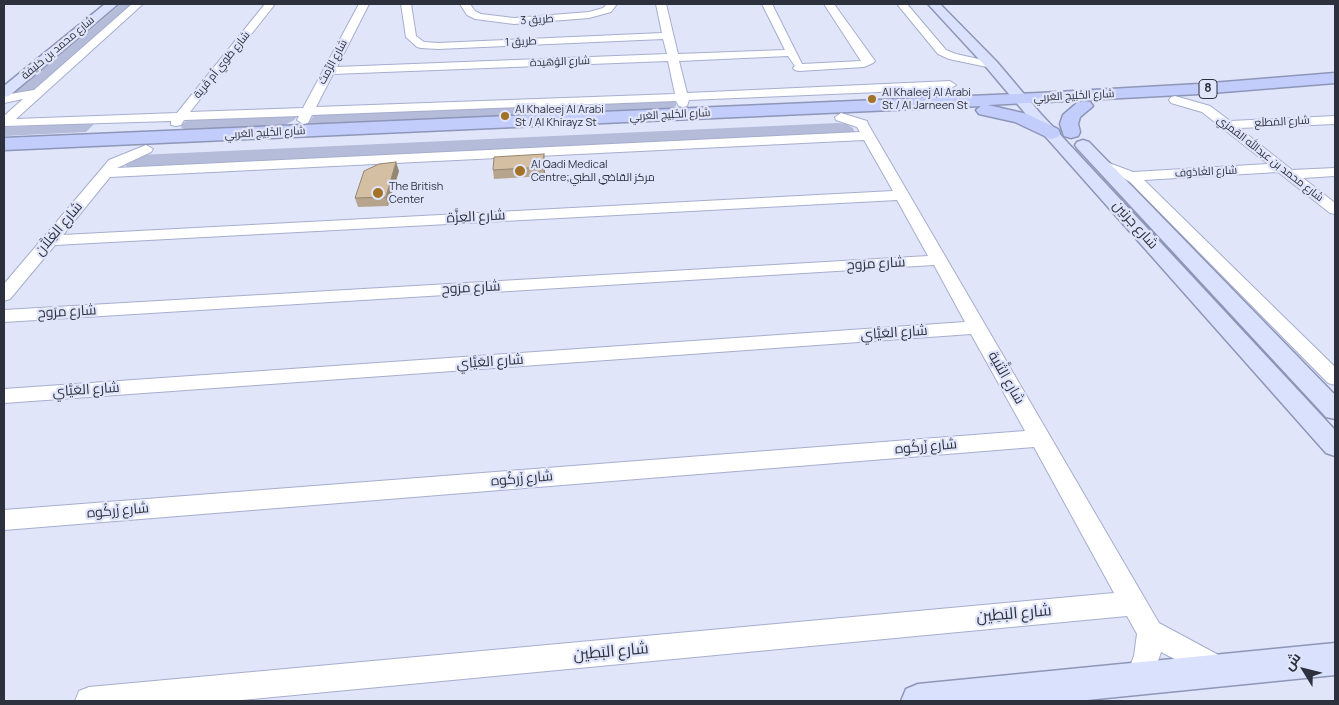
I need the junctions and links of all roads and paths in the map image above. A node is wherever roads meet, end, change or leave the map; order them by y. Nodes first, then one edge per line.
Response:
1 (94, 4) edge
2 (112, 4) edge
3 (138, 4) edge
4 (270, 4) edge
5 (364, 4) edge
6 (406, 4) edge
7 (465, 4) edge
8 (612, 4) edge
9 (661, 4) edge
10 (767, 4) edge
11 (829, 4) edge
12 (902, 4) edge
13 (934, 4) edge
14 (950, 4) edge
15 (528, 6) dead end
16 (534, 20) junction
17 (576, 28) junction
18 (668, 36) junction
19 (792, 53) junction
20 (673, 58) junction
21 (799, 68) junction
22 (329, 71) junction
23 (997, 71) junction
24 (4, 77) edge
25 (1335, 78) edge
26 (1021, 79) junction
27 (950, 85) dead end
28 (1335, 91) edge
29 (4, 93) edge
30 (37, 93) junction
31 (812, 93) junction
32 (1310, 97) dead end
33 (4, 99) edge
34 (1214, 99) junction
35 (683, 100) junction
36 (1175, 100) junction
37 (1082, 101) junction
38 (983, 105) junction
39 (799, 109) junction
40 (842, 112) junction
41 (710, 113) junction
42 (1046, 113) junction
43 (668, 115) junction
44 (305, 116) junction
45 (1335, 120) edge
46 (866, 125) junction
47 (1229, 125) junction
48 (179, 126) junction
49 (321, 130) junction
50 (276, 132) junction
51 (148, 143) junction
52 (4, 144) edge
53 (4, 156) edge
54 (108, 162) junction
55 (1101, 164) junction
56 (1286, 171) junction
57 (1335, 172) edge
58 (1131, 176) junction
59 (902, 194) junction
60 (1335, 210) edge
61 (50, 240) junction
62 (939, 260) junction
63 (4, 295) edge
64 (4, 316) edge
65 (977, 327) junction
66 (1335, 378) edge
67 (4, 396) edge
68 (1335, 410) edge
69 (1040, 438) junction
70 (1335, 446) edge
71 (4, 520) edge
72 (1134, 603) junction
73 (1150, 632) junction
74 (1335, 659) edge
75 (1222, 670) junction
76 (1139, 679) junction
77 (88, 701) edge
78 (918, 701) edge

1 - 24 main road, شارع محمد بن خليفة
2 - 29 main road, شارع محمد بن خليفة
3 - 30 street
4 - 48 street, شارع طَوي أم قَرية
5 - 22 street, شارع الرِّمث
6 - 17 street, طريق 1
7 - 16 street, طريق 3
8 - 17 street, طريق 3
9 - 18 street
10 - 19 street
11 - 21 street
12 - 23 street
13 - 23 main road, شارع جرنين
14 - 26 main road, شارع جرنين
15 - 16 street
16 - 17 street, طريق 3
17 - 18 street, طريق 1
18 - 20 street
19 - 20 street, شارع الوُهَيدة
19 - 21 street
20 - 22 street, شارع الوُهَيدة
20 - 35 street
21 - 31 street
22 - 44 street, شارع الرِّمث
23 - 38 highway
23 - 42 main road, شارع جرنين
25 - 37 highway, شارع الخَلِيج العَربِي / 8
26 - 37 highway
26 - 42 main road, شارع جرنين
27 - 31 street
28 - 34 highway
30 - 33 street
30 - 48 street
31 - 35 street
31 - 39 street
31 - 40 street
32 - 34 highway, شارع الخَلِيج العَربِي / 8
34 - 36 highway, شارع الخَلِيج العَربِي / 8
35 - 41 street
35 - 43 street
35 - 44 street
36 - 37 highway, شارع الخَلِيج العَربِي / 8
36 - 47 street, شارع محمد بن عبدالله القمزي
37 - 42 highway, شارع الخَلِيج العَربِي / 8
37 - 42 highway
38 - 40 highway, شارع الخَلِيج العَربِي / 8
38 - 42 highway, شارع الخَلِيج العَربِي / 8
38 - 42 highway
38 - 46 highway, شارع الخَلِيج العَربِي / 8
39 - 40 highway, شارع الخَلِيج العَربِي / 8
39 - 41 highway, شارع الخَلِيج العَربِي / 8
40 - 46 highway, شارع الخَلِيج العَربِي / 8
40 - 51 highway, شارع الخَلِيج العَربِي / 8
41 - 43 highway, شارع الخَلِيج العَربِي / 8
42 - 55 main road, شارع جرنين
42 - 70 main road, شارع جرنين
43 - 49 highway, شارع الخَلِيج العَربِي / 8
44 - 48 street
44 - 49 street
44 - 50 street
45 - 47 street, شارع المَطلَع
46 - 54 street, شارع الخَلِيج العَربِي
46 - 59 street, شارع الثَّنية
47 - 56 street, شارع محمد بن عبدالله القمزي
48 - 50 highway, شارع الخَلِيج العَربِي / 8
48 - 51 highway, شارع الخَلِيج العَربِي / 8
49 - 50 highway, شارع الخَلِيج العَربِي / 8
51 - 52 highway, شارع الخَلِيج العَربِي / 8
51 - 54 highway, شارع الخَلِيج العَربِي / 8
53 - 54 highway, شارع الخَلِيج العَربِي / 8
54 - 61 street, شارع الغِلاَّن
55 - 58 street
55 - 68 main road, شارع جرنين
56 - 57 street, شارع الغَادُوف
56 - 58 street, شارع الغَادُوف
56 - 60 street, شارع محمد بن عبدالله القمزي
58 - 66 street
59 - 61 street, شارع العِزَّة
59 - 62 street, شارع الثَّنية
61 - 63 street, شارع الغِلاَّن
62 - 64 street, شارع مرَوح
62 - 65 street, شارع الثَّنية
65 - 67 street, شارع العَيَّاي
65 - 69 street, شارع الثَّنية
69 - 71 street, شارع زَركُوه
69 - 72 street, شارع الثَّنية
72 - 73 street, شارع الثَّنية
72 - 77 street, شارع البَطِين
73 - 75 street
73 - 76 street
74 - 75 main road
75 - 76 main road
76 - 78 main road

